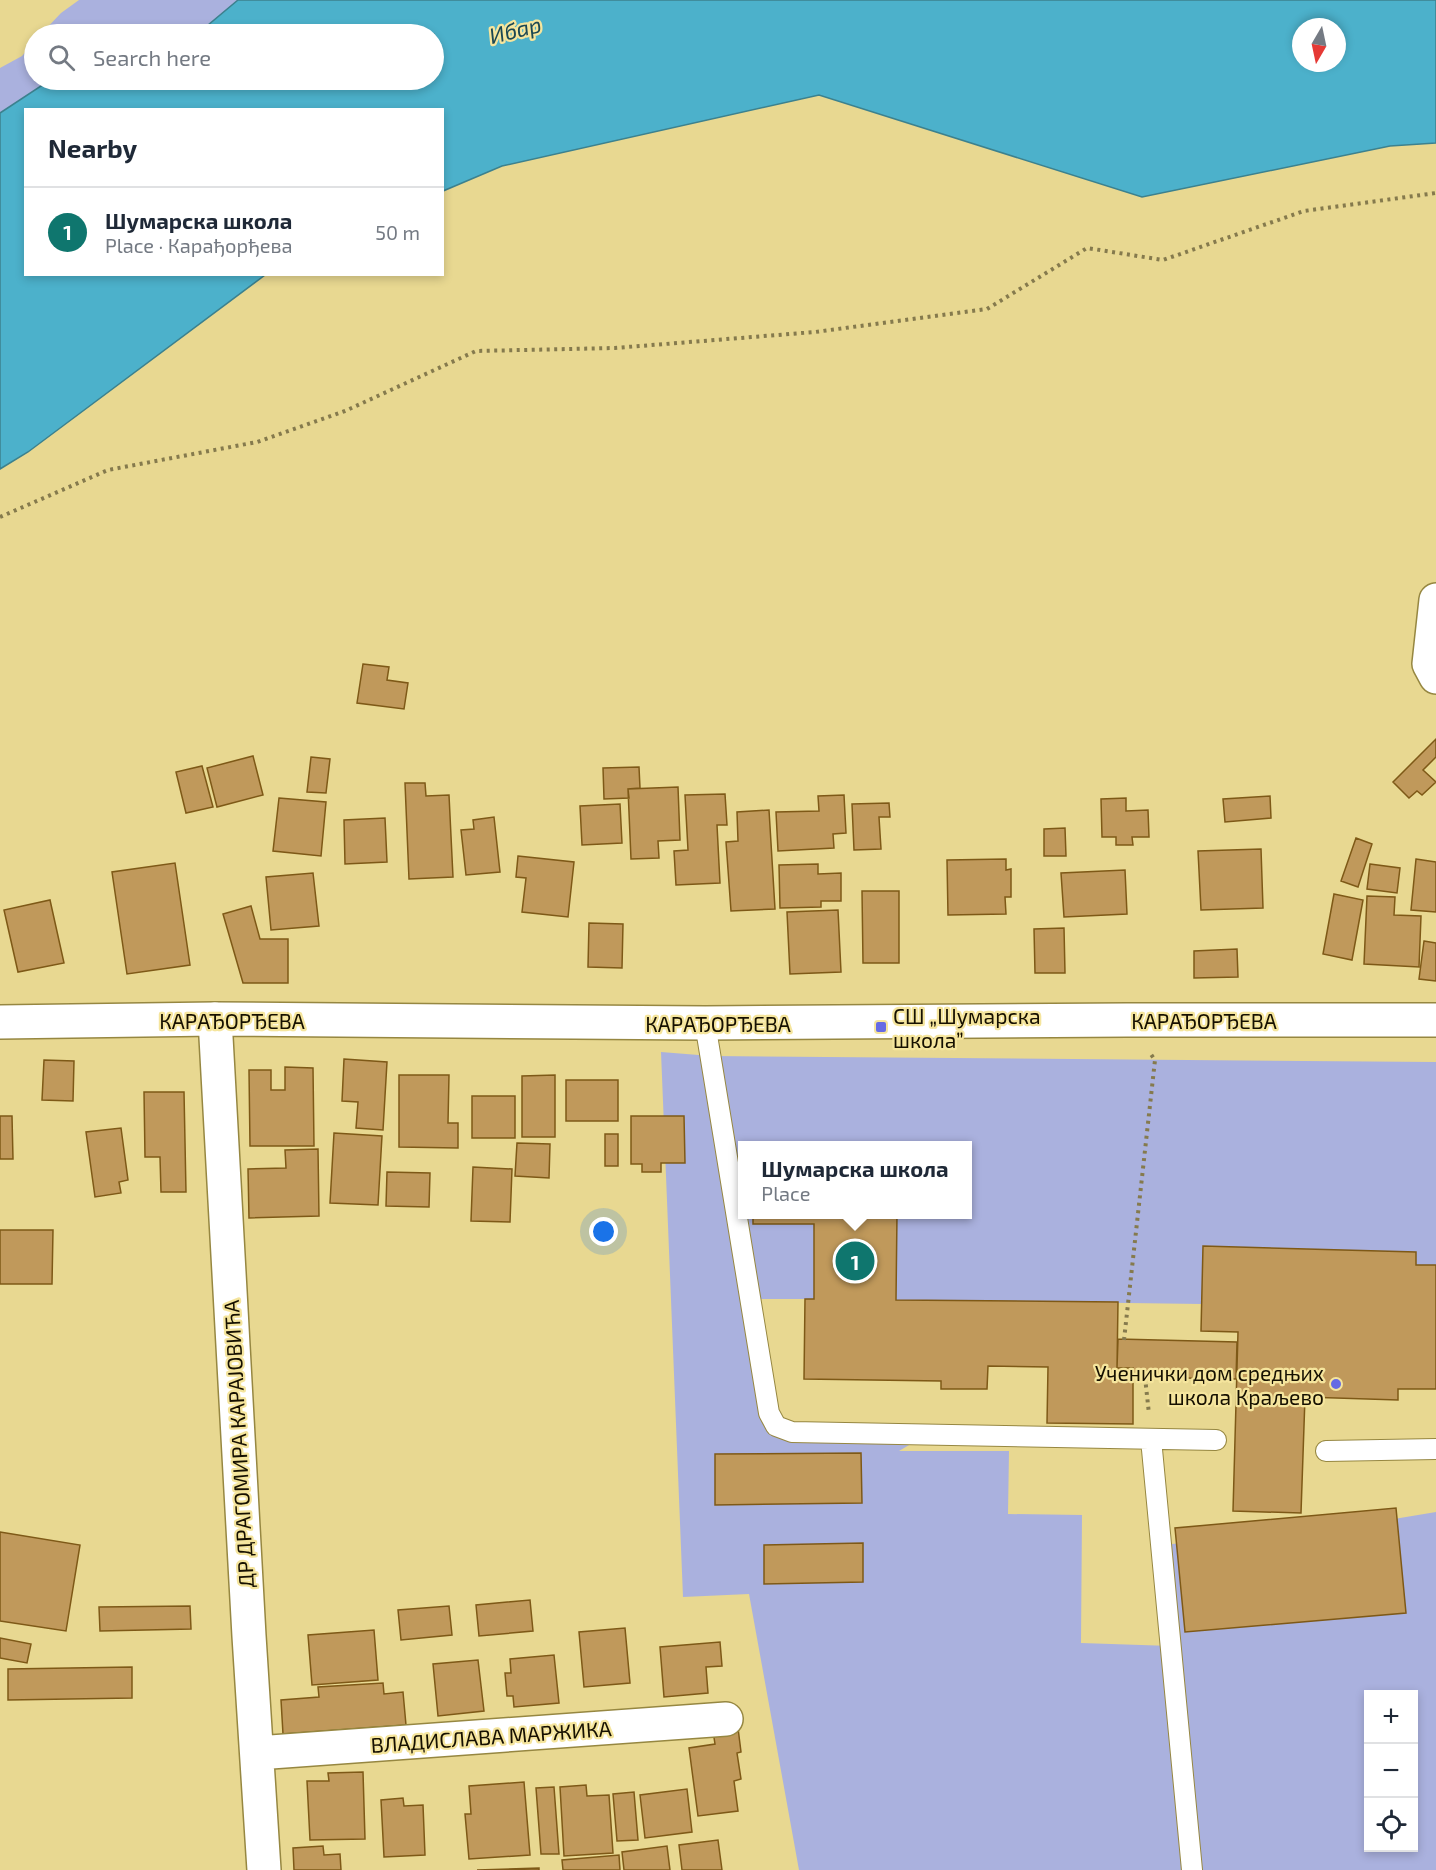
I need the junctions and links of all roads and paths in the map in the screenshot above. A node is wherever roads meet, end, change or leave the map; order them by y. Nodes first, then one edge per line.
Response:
1 (1436, 193) edge
2 (0, 517) edge
3 (1436, 600) edge
4 (1436, 677) edge
5 (215, 1019) junction
6 (1127, 1020) junction
7 (1436, 1020) edge
8 (0, 1022) edge
9 (705, 1023) junction
10 (1124, 1340) dead end
11 (1146, 1377) dead end
12 (1151, 1439) junction
13 (1216, 1440) dead end
14 (1436, 1449) edge
15 (1326, 1451) dead end
16 (726, 1719) dead end
17 (257, 1753) junction
18 (264, 1870) edge
19 (1192, 1870) edge

1 - 2 path
3 - 4 street
5 - 8 street, КАРАЂОРЂЕВА
5 - 9 street, КАРАЂОРЂЕВА
5 - 17 street, ДР ДРАГОМИРА КАРАЈОВИЋА
6 - 7 street, КАРАЂОРЂЕВА
6 - 9 street, КАРАЂОРЂЕВА
6 - 10 path
9 - 12 lane
11 - 12 path
12 - 13 lane
12 - 19 lane
14 - 15 lane
16 - 17 street, ВЛАДИСЛАВА МАРЖИКА
17 - 18 street, ДР ДРАГОМИРА КАРАЈОВИЋА

